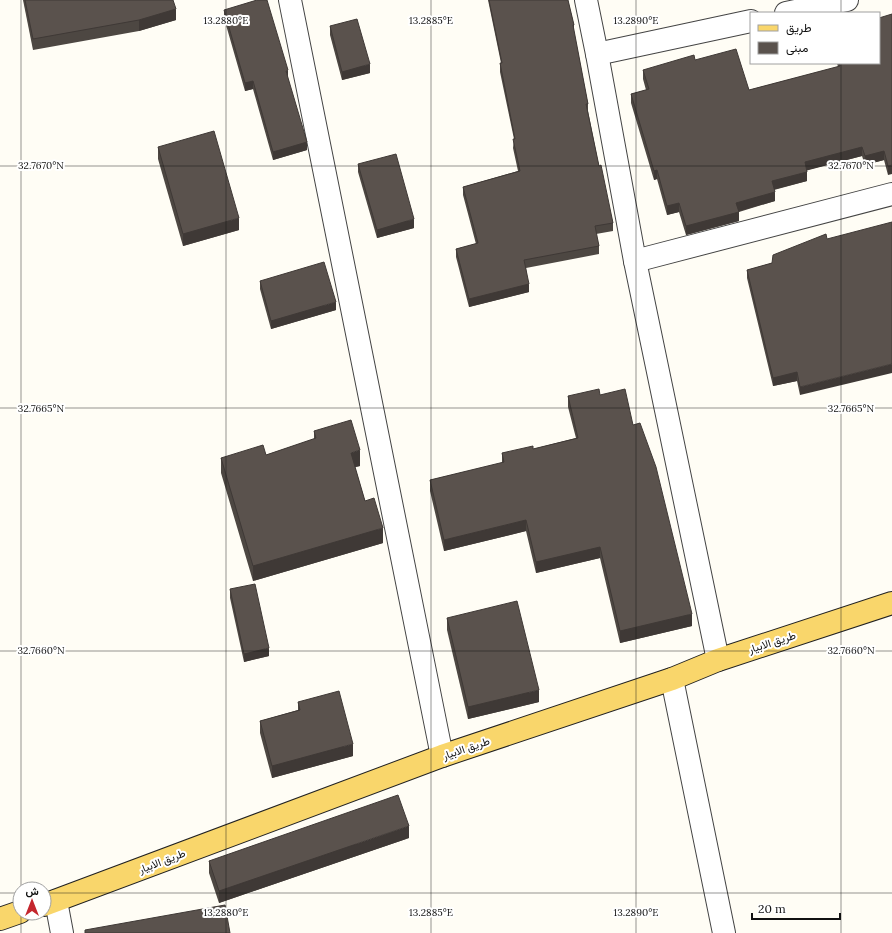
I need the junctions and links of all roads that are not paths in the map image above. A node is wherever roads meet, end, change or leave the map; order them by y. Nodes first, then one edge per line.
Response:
1 (290, 0) edge
2 (586, 0) edge
3 (847, 0) edge
4 (791, 12) edge
5 (750, 21) edge
6 (597, 54) junction
7 (892, 194) edge
8 (635, 261) junction
9 (892, 603) edge
10 (718, 660) junction
11 (672, 678) junction
12 (442, 756) junction
13 (52, 902) edge
14 (52, 908) edge
15 (12, 915) edge
16 (0, 919) edge
17 (62, 933) edge
18 (724, 933) edge

1 - 12 street
2 - 6 street
3 - 4 street
5 - 6 street
6 - 8 street
7 - 8 street
8 - 10 street
9 - 10 main road, طريق الابيار
10 - 11 main road, طريق الابيار
11 - 12 main road, طريق الابيار
11 - 18 street
12 - 13 main road, طريق الابيار
14 - 17 street
15 - 16 main road

